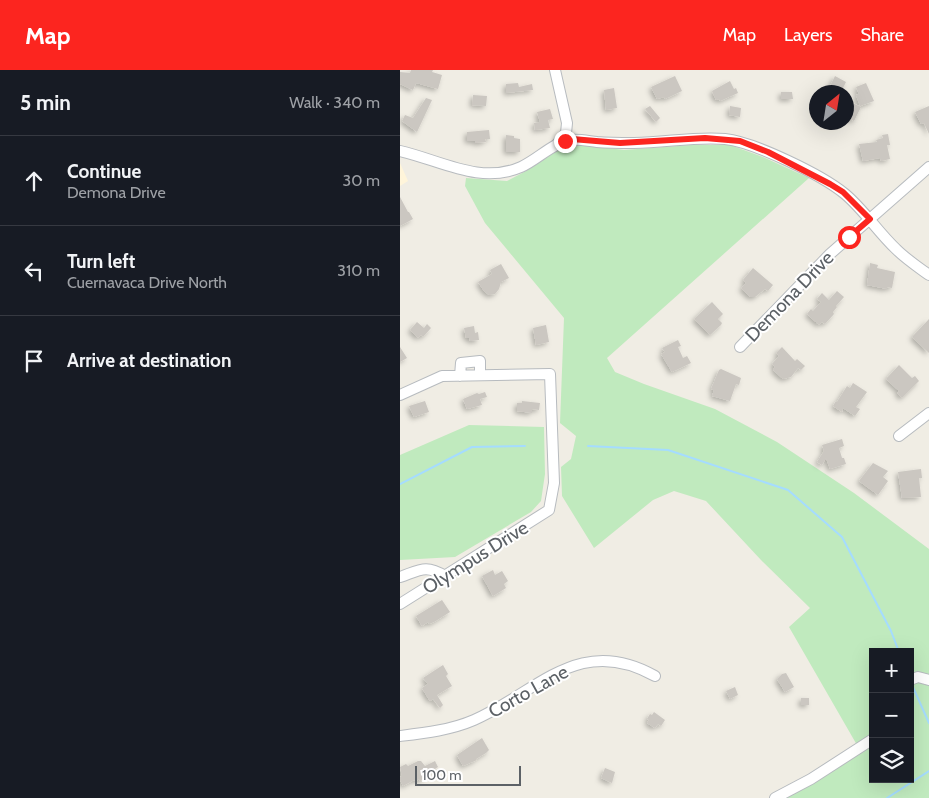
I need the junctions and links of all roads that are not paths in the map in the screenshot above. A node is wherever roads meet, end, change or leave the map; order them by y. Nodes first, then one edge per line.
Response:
1 (555, 70) edge
2 (557, 145) junction
3 (400, 151) edge
4 (929, 167) edge
5 (870, 219) junction
6 (929, 275) edge
7 (740, 347) dead end
8 (400, 395) edge
9 (929, 413) edge
10 (899, 436) dead end
11 (445, 576) junction
12 (400, 578) edge
13 (400, 604) edge
14 (655, 676) dead end
15 (914, 678) edge
16 (929, 680) edge
17 (400, 736) edge
18 (869, 742) edge
19 (775, 798) edge

1 - 2 street
2 - 3 street
2 - 5 street
4 - 5 street, Demona Drive
5 - 6 street
5 - 7 street, Demona Drive
8 - 11 street, Olympus Drive
9 - 10 street
11 - 12 street
11 - 13 street, Olympus Drive
14 - 17 street, Corto Lane
15 - 16 street
18 - 19 street

